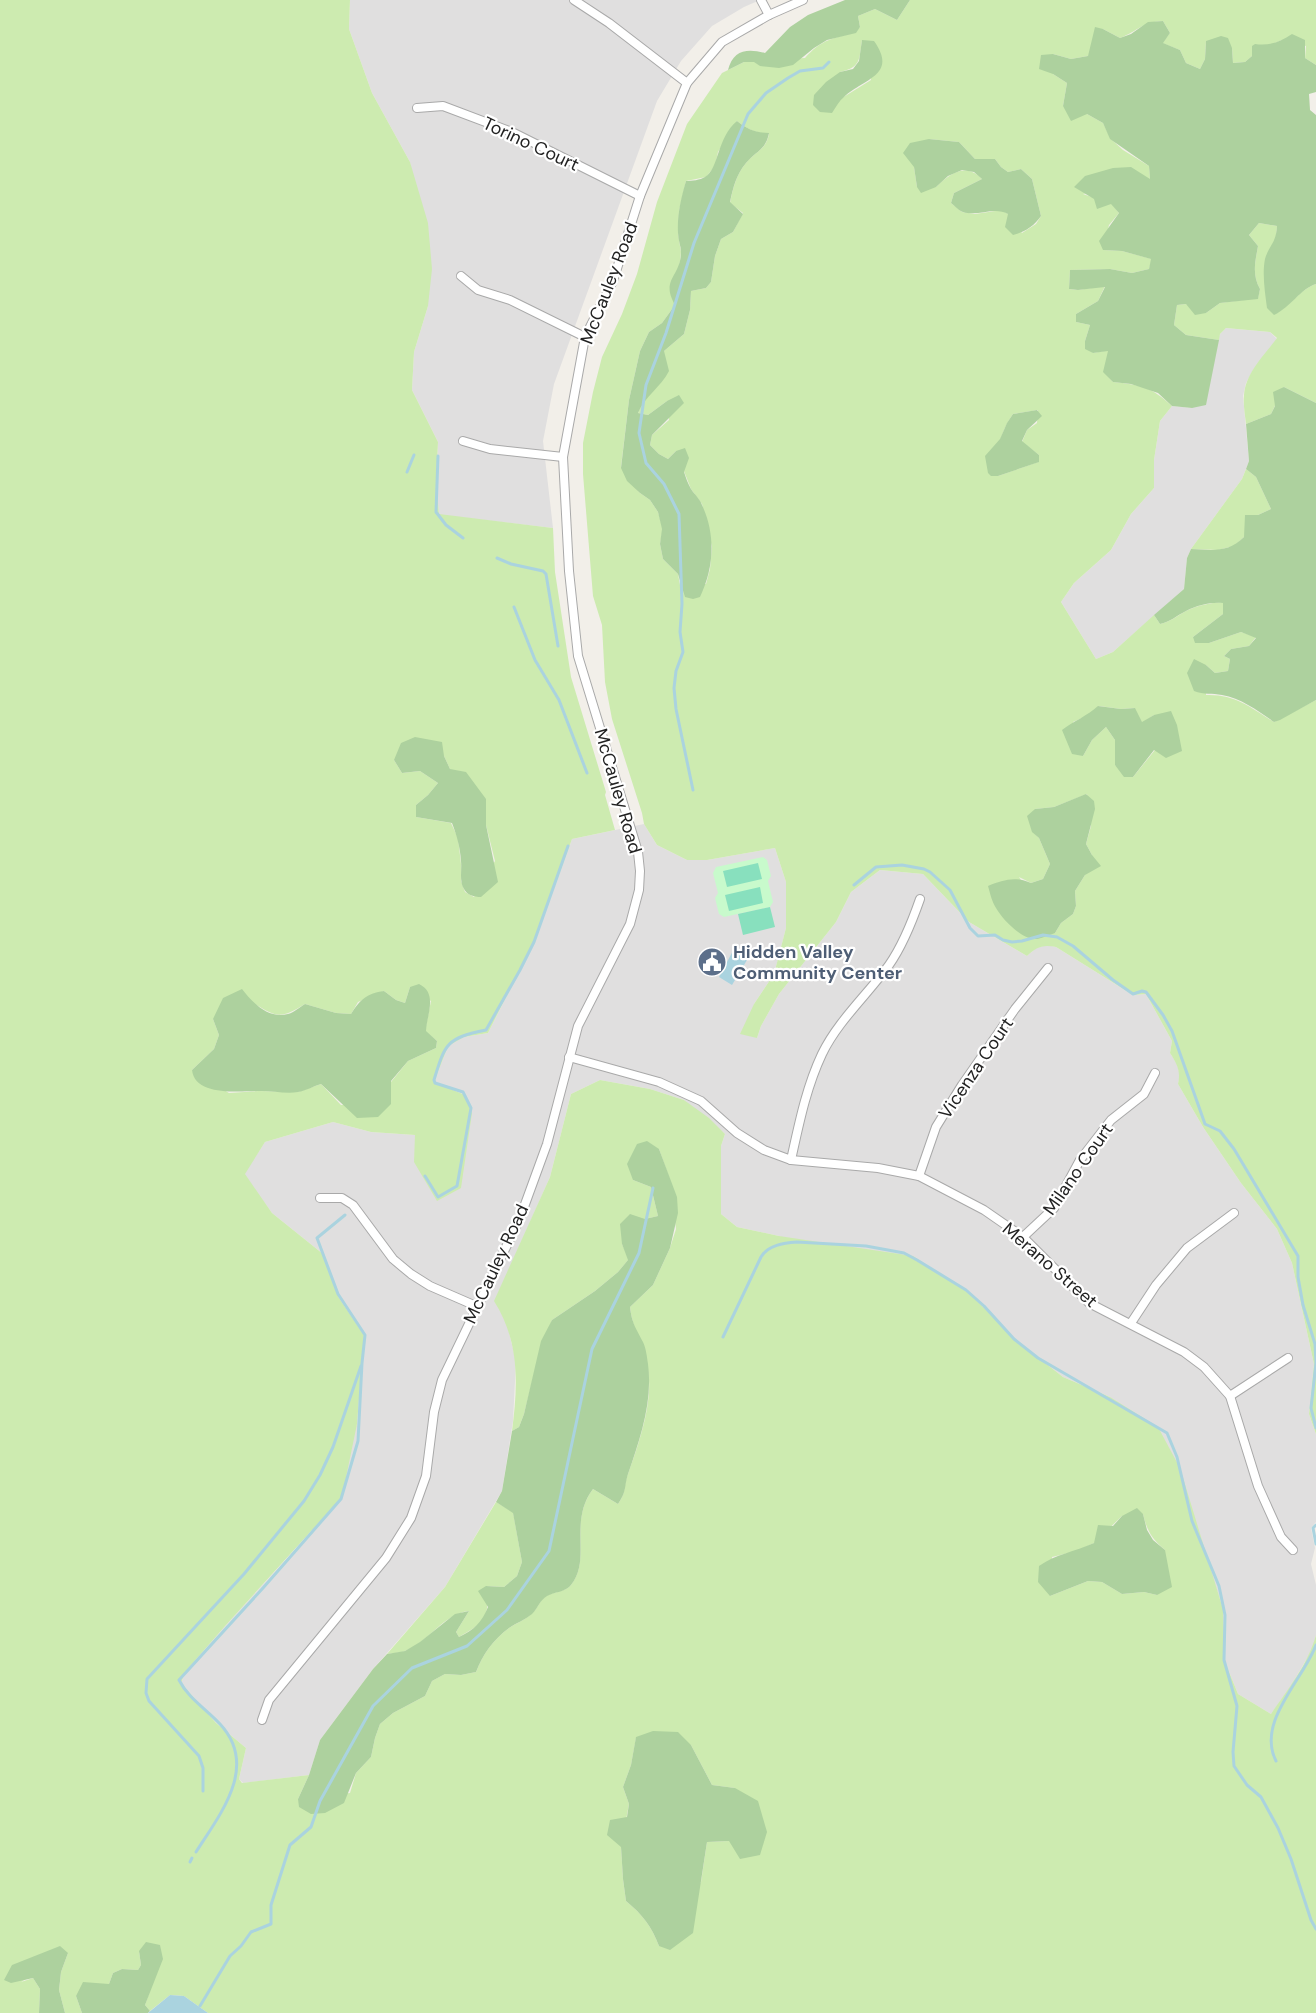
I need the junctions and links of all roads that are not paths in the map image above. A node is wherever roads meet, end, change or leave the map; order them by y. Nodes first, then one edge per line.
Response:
1 (574, 0) edge
2 (761, 0) edge
3 (803, 0) edge
4 (769, 15) junction
5 (687, 83) junction
6 (417, 108) dead end
7 (640, 196) junction
8 (461, 276) dead end
9 (585, 337) junction
10 (463, 441) dead end
11 (563, 457) junction
12 (920, 899) dead end
13 (1048, 968) dead end
14 (569, 1057) junction
15 (1155, 1073) dead end
16 (791, 1160) junction
17 (919, 1176) junction
18 (320, 1198) dead end
19 (1234, 1213) dead end
20 (1023, 1237) junction
21 (476, 1306) junction
22 (1131, 1323) junction
23 (1288, 1358) dead end
24 (1230, 1396) junction
25 (1293, 1550) dead end
26 (262, 1720) dead end

1 - 5 street
2 - 4 street
3 - 4 street, McCauley Road
4 - 5 street, McCauley Road
5 - 7 street, McCauley Road
6 - 7 street, Torino Court
7 - 9 street, McCauley Road
8 - 9 street
9 - 11 street, McCauley Road
10 - 11 street
11 - 14 street, McCauley Road
12 - 16 street
13 - 17 street, Vicenza Court
14 - 16 street, Merano Street
14 - 21 street, McCauley Road
15 - 20 street, Milano Court
16 - 17 street, Merano Street
17 - 20 street, Merano Street
18 - 21 street
19 - 22 street
20 - 22 street, Merano Street
21 - 26 street, McCauley Road
22 - 24 street, Merano Street
23 - 24 street
24 - 25 street, Merano Street

